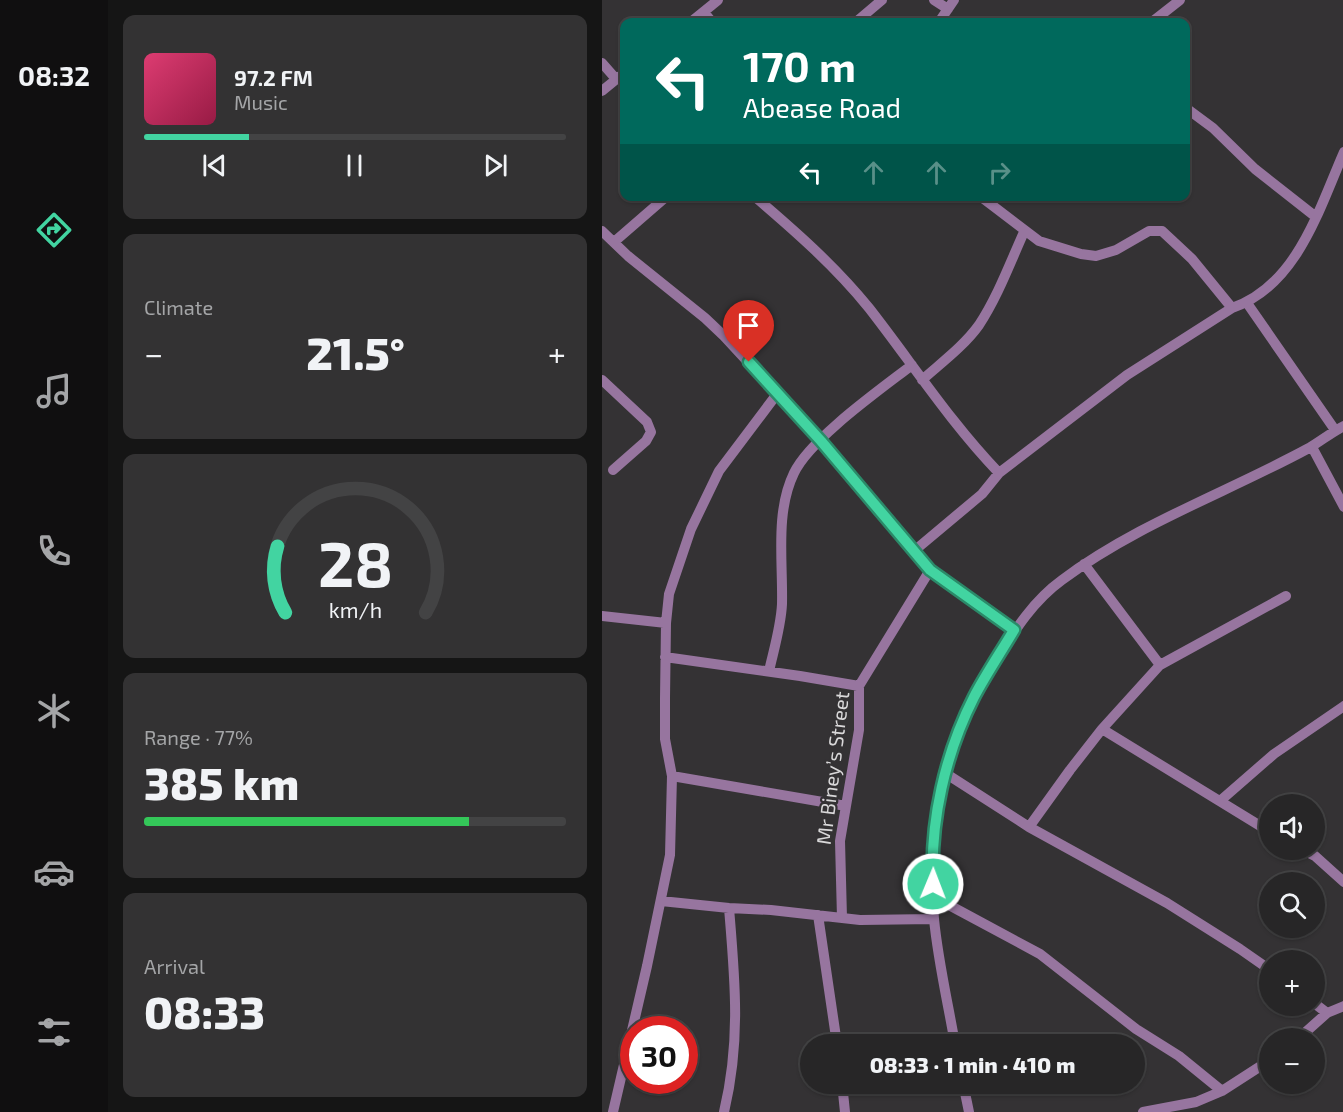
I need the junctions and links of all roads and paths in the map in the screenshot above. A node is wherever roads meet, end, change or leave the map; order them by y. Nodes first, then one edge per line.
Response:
1 (718, 0) edge
2 (882, 0) edge
3 (934, 0) edge
4 (1180, 0) edge
5 (951, 5) edge
6 (704, 12) junction
7 (696, 18) edge
8 (709, 18) edge
9 (861, 18) edge
10 (1157, 18) edge
11 (602, 63) edge
12 (620, 76) edge
13 (602, 92) edge
14 (1190, 111) edge
15 (1343, 152) edge
16 (660, 201) edge
17 (760, 201) edge
18 (988, 201) edge
19 (1316, 217) junction
20 (602, 231) edge
21 (1024, 232) junction
22 (614, 242) junction
23 (1247, 303) junction
24 (1232, 308) junction
25 (912, 365) junction
26 (602, 380) edge
27 (922, 380) junction
28 (777, 394) junction
29 (1339, 428) edge
30 (821, 441) junction
31 (1312, 447) junction
32 (614, 470) dead end
33 (999, 473) junction
34 (1343, 507) edge
35 (914, 550) junction
36 (1085, 564) junction
37 (930, 570) junction
38 (1286, 596) dead end
39 (602, 616) edge
40 (666, 623) junction
41 (1014, 630) junction
42 (665, 657) junction
43 (1160, 665) junction
44 (769, 671) junction
45 (859, 686) junction
46 (1343, 706) edge
47 (1102, 729) junction
48 (945, 773) junction
49 (672, 776) junction
50 (1220, 801) junction
51 (846, 806) junction
52 (1259, 825) edge
53 (1029, 827) junction
54 (1320, 860) edge
55 (1342, 877) edge
56 (934, 897) junction
57 (661, 902) junction
58 (729, 908) junction
59 (818, 915) junction
60 (842, 918) junction
61 (934, 919) junction
62 (1259, 962) edge
63 (1343, 1006) edge
64 (1327, 1013) joint
65 (1310, 1028) edge
66 (836, 1034) edge
67 (953, 1034) edge
68 (1259, 1067) edge
69 (1222, 1091) junction
70 (843, 1094) edge
71 (965, 1094) edge
72 (613, 1112) edge
73 (724, 1112) edge
74 (845, 1112) edge
75 (969, 1112) edge
76 (1143, 1112) edge

1 - 6 street
2 - 9 street
3 - 5 street
4 - 10 street
6 - 7 street
6 - 8 street
11 - 12 street
12 - 13 street
14 - 19 street
15 - 19 street
16 - 22 street
17 - 25 street
18 - 21 street
19 - 23 street
20 - 22 street
21 - 24 street
21 - 27 street
22 - 28 street
23 - 24 street
23 - 29 street
24 - 33 street
25 - 27 street
25 - 30 street
26 - 32 street
27 - 33 street
28 - 30 street
28 - 40 street
29 - 31 street
30 - 35 street
30 - 44 street
31 - 34 street
31 - 36 street
33 - 35 street
35 - 37 street
36 - 41 street
36 - 43 street
37 - 41 street
37 - 45 street, Mr Biney’s Street
38 - 43 street
39 - 40 street
40 - 42 street
41 - 48 street
42 - 44 street
42 - 49 street
43 - 47 street
44 - 45 street
45 - 51 street, Mr Biney’s Street
46 - 50 street
47 - 50 street
47 - 53 street
48 - 53 street
48 - 56 street
49 - 51 street
49 - 57 street
50 - 52 street
51 - 60 street, Mr Biney’s Street
53 - 62 street
54 - 55 street
56 - 61 street
56 - 69 street
57 - 58 street
57 - 72 street
58 - 59 street
58 - 73 street
59 - 60 street
59 - 66 street
60 - 61 street
61 - 67 street
63 - 64 street
64 - 65 street
68 - 69 street
69 - 76 street
70 - 74 street
71 - 75 street

